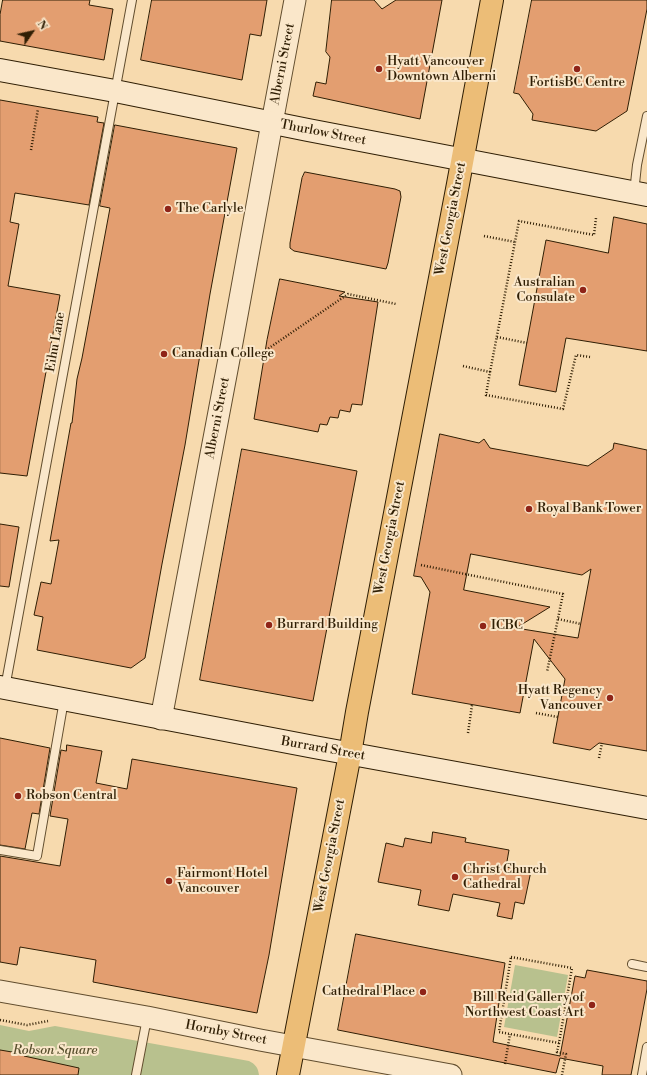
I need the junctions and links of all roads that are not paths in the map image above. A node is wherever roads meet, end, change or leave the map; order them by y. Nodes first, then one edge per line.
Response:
1 (132, 0) edge
2 (295, 0) edge
3 (492, 0) edge
4 (0, 70) edge
5 (115, 91) junction
6 (647, 116) edge
7 (272, 123) junction
8 (462, 160) junction
9 (640, 194) edge
10 (3, 688) edge
11 (64, 700) junction
12 (161, 719) junction
13 (350, 754) junction
14 (647, 808) edge
15 (0, 850) edge
16 (632, 964) dead end
17 (647, 967) edge
18 (0, 991) edge
19 (147, 1017) junction
20 (294, 1046) junction
21 (647, 1047) edge
22 (136, 1075) edge
23 (288, 1075) edge
24 (451, 1075) edge
25 (642, 1075) edge

1 - 5 lane, Eihu Lane
2 - 7 street, Alberni Street
3 - 8 highway, West Georgia Street
4 - 5 main road, Thurlow Street
5 - 7 main road, Thurlow Street
5 - 10 lane, Eihu Lane
6 - 9 lane
7 - 8 main road, Thurlow Street
7 - 12 street, Alberni Street
8 - 9 main road, Thurlow Street
8 - 13 highway, West Georgia Street
10 - 11 main road, Burrard Street
11 - 12 main road, Burrard Street
11 - 15 lane
12 - 13 main road, Burrard Street
13 - 14 main road, Burrard Street
13 - 20 highway, West Georgia Street
16 - 17 lane
18 - 19 street, Hornby Street
19 - 20 street, Hornby Street
19 - 22 lane
20 - 23 highway, West Georgia Street
20 - 24 street, Hornby Street
21 - 25 lane

